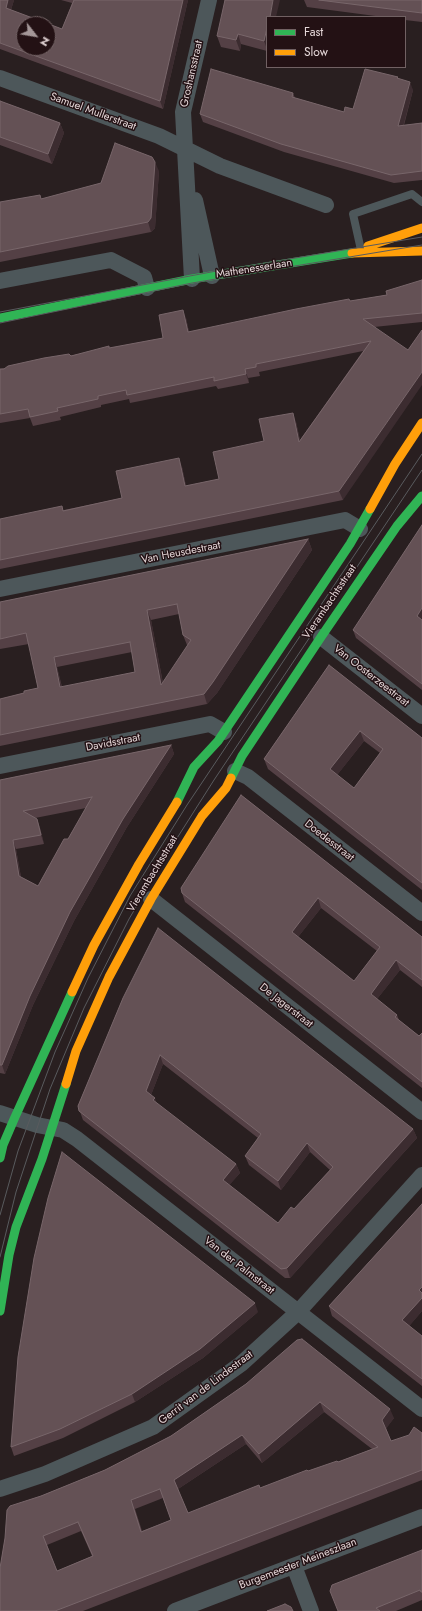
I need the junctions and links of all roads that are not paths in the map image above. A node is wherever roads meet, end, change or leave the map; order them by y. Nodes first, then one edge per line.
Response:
1 (209, 0) edge
2 (0, 78) edge
3 (184, 149) junction
4 (422, 202) edge
5 (326, 205) dead end
6 (422, 228) edge
7 (362, 251) junction
8 (422, 251) edge
9 (212, 276) junction
10 (192, 279) junction
11 (0, 281) edge
12 (147, 288) junction
13 (0, 318) edge
14 (422, 423) edge
15 (422, 497) edge
16 (360, 529) junction
17 (0, 589) edge
18 (321, 637) junction
19 (422, 716) edge
20 (224, 732) junction
21 (0, 766) edge
22 (235, 771) junction
23 (151, 899) junction
24 (422, 913) edge
25 (422, 1112) edge
26 (8, 1115) edge
27 (52, 1128) junction
28 (0, 1158) edge
29 (422, 1175) edge
30 (0, 1311) edge
31 (298, 1312) junction
32 (422, 1409) edge
33 (0, 1489) edge
34 (422, 1517) edge
35 (294, 1566) junction
36 (175, 1611) edge
37 (312, 1611) edge

1 - 3 street, Groshansstraat
2 - 3 street, Samuel Mullerstraat
3 - 5 street
3 - 9 street, Groshansstraat
3 - 10 street, Groshansstraat
4 - 7 lane
6 - 7 street, Mathenesserlaan
7 - 8 street, Mathenesserlaan
7 - 9 street, Mathenesserlaan
9 - 10 street, Mathenesserlaan
10 - 12 street, Mathenesserlaan
11 - 12 street
12 - 13 street, Mathenesserlaan
14 - 16 street, Vierambachtsstraat
15 - 18 street, Vierambachtsstraat
16 - 17 street, Van Heusdestraat
16 - 20 street, Vierambachtsstraat
18 - 19 street, Van Oosterzeestraat
18 - 22 street, Vierambachtsstraat
20 - 21 street, Davidsstraat
20 - 26 street, Vierambachtsstraat
22 - 23 street, Vierambachtsstraat
22 - 24 street, Doedesstraat
23 - 25 street, De Jagerstraat
23 - 27 street, Vierambachtsstraat
26 - 27 street, Van der Palmstraat
26 - 28 street, Vierambachtsstraat
27 - 30 street, Vierambachtsstraat
27 - 31 street, Van der Palmstraat
29 - 31 street, Gerrit van de Lindestraat
31 - 32 street, Van der Palmstraat
31 - 33 street, Gerrit van de Lindestraat
34 - 35 street, Burgemeester Meineszlaan
35 - 36 street, Burgemeester Meineszlaan
35 - 37 street

